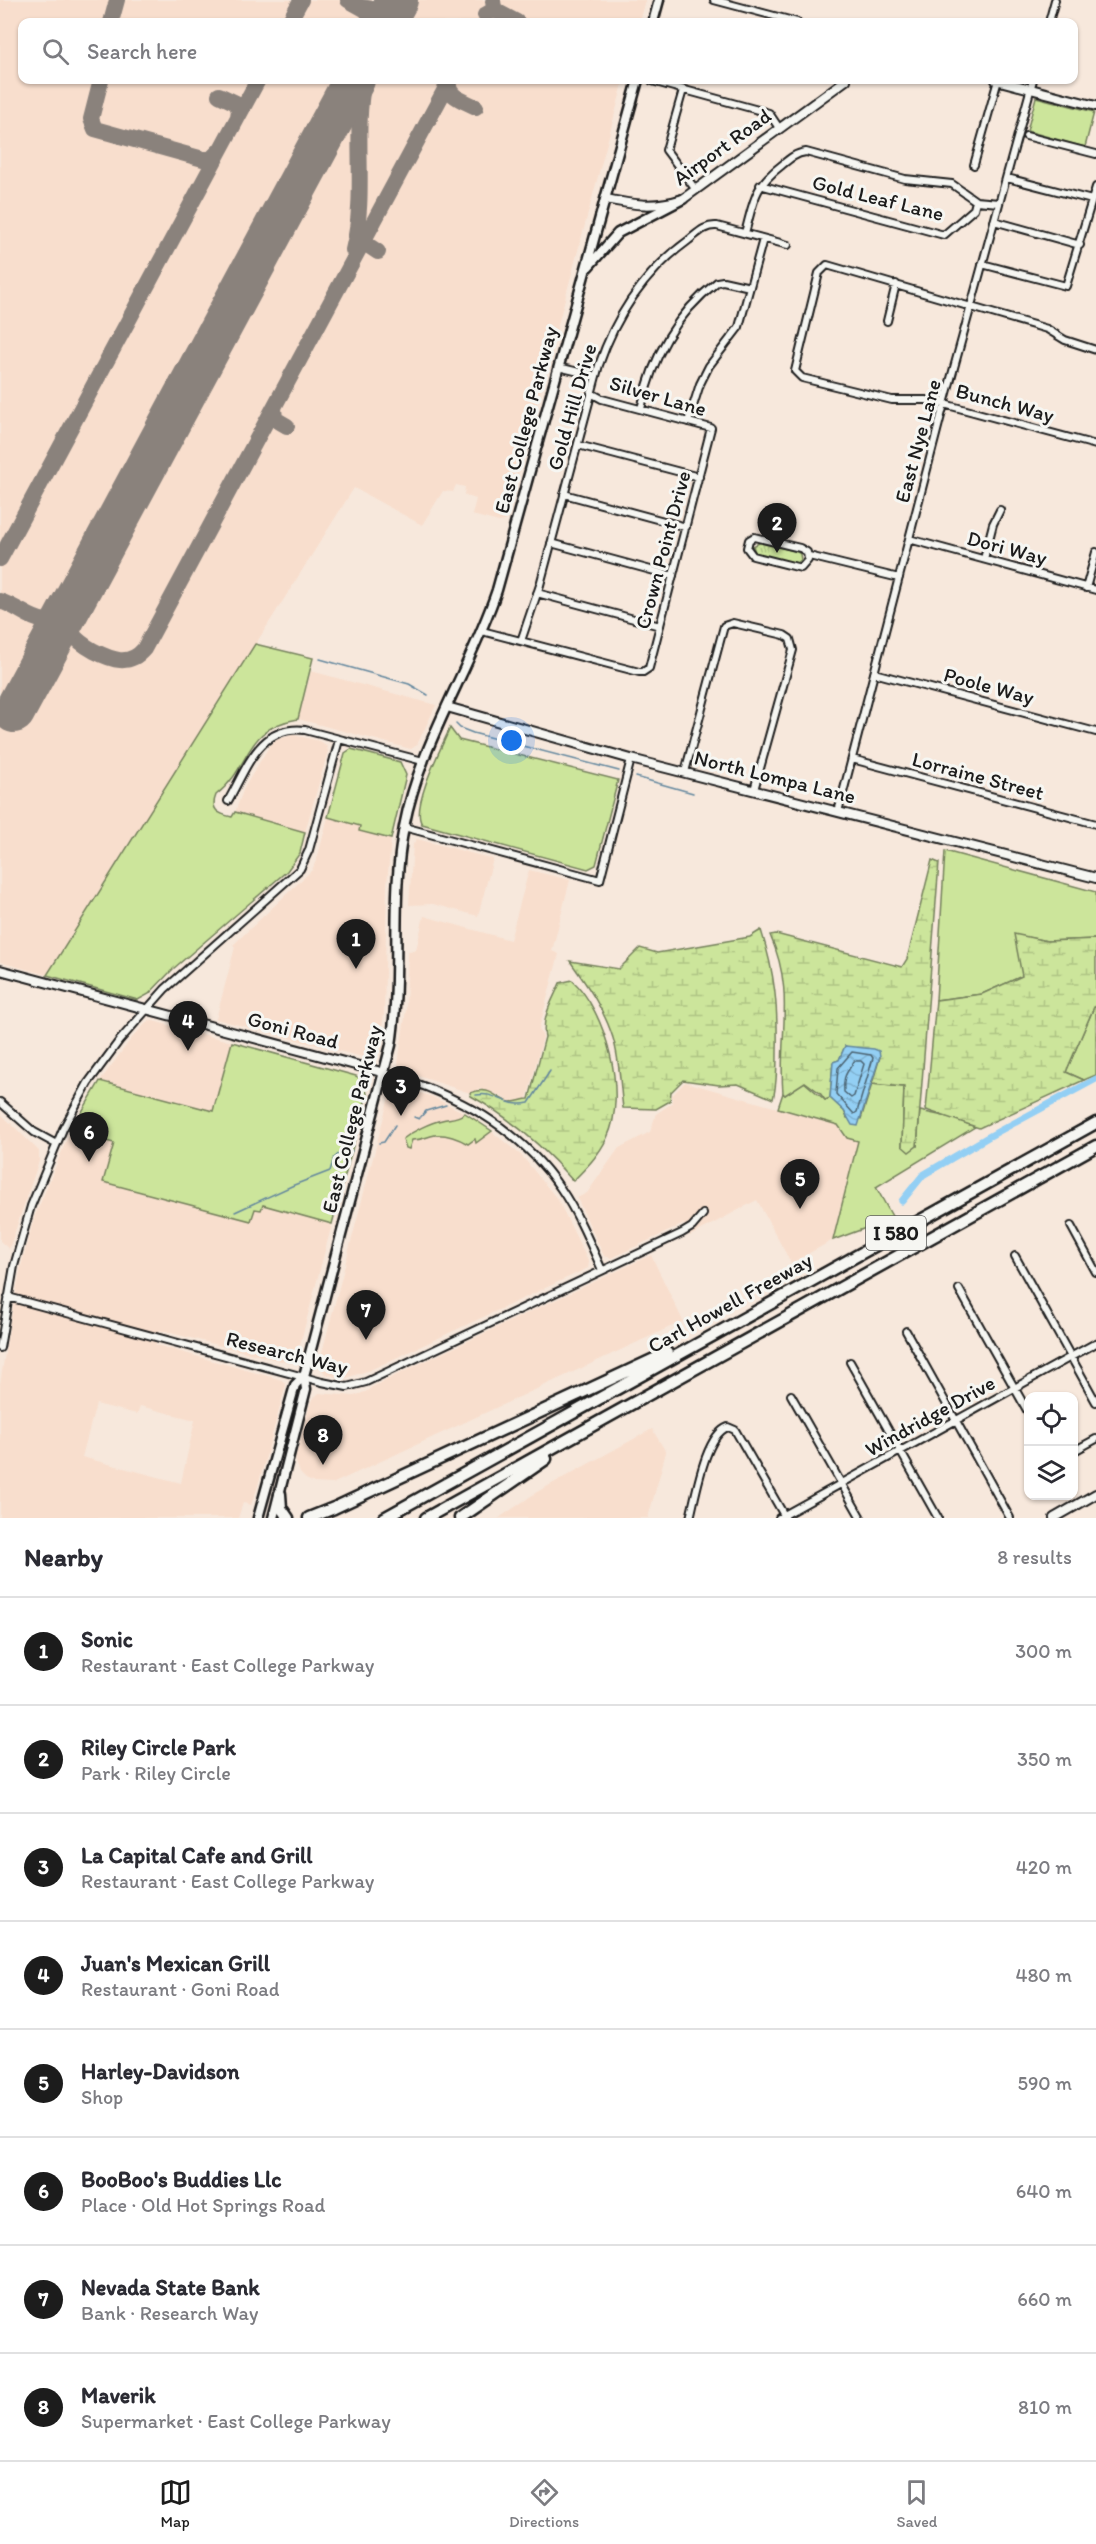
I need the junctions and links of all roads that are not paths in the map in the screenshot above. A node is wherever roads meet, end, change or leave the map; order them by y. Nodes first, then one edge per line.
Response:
1 (659, 0) edge
2 (714, 0) edge
3 (1055, 0) edge
4 (654, 18) edge
5 (781, 18) edge
6 (1049, 18) edge
7 (637, 84) edge
8 (662, 84) edge
9 (840, 84) edge
10 (996, 84) edge
11 (1014, 84) edge
12 (1032, 84) edge
13 (1030, 88) junction
14 (683, 90) junction
15 (1096, 106) edge
16 (779, 128) junction
17 (1026, 136) dead end
18 (1096, 154) edge
19 (974, 165) dead end
20 (1007, 178) junction
21 (760, 185) junction
22 (1096, 187) edge
23 (696, 190) junction
24 (606, 199) junction
25 (683, 199) junction
26 (1092, 200) junction
27 (976, 201) junction
28 (999, 203) junction
29 (994, 221) junction
30 (745, 233) junction
31 (763, 239) junction
32 (788, 245) dead end
33 (1080, 245) junction
34 (982, 264) junction
35 (586, 270) junction
36 (896, 284) junction
37 (750, 287) junction
38 (971, 306) junction
39 (886, 321) dead end
40 (1096, 350) edge
41 (558, 367) junction
42 (596, 376) junction
43 (591, 393) junction
44 (944, 404) junction
45 (641, 409) junction
46 (688, 422) junction
47 (711, 433) joint
48 (578, 445) junction
49 (1096, 445) edge
50 (699, 477) junction
51 (564, 494) junction
52 (1000, 510) dead end
53 (686, 527) junction
54 (909, 539) junction
55 (551, 543) junction
56 (1096, 552) edge
57 (808, 556) junction
58 (984, 559) junction
59 (673, 576) junction
60 (899, 578) junction
61 (1086, 588) junction
62 (1096, 590) edge
63 (537, 593) junction
64 (660, 626) junction
65 (482, 631) junction
66 (521, 641) junction
67 (874, 673) junction
68 (447, 707) junction
69 (1096, 732) edge
70 (339, 740) junction
71 (631, 759) junction
72 (852, 759) junction
73 (423, 760) junction
74 (685, 772) junction
75 (754, 790) junction
76 (228, 801) dead end
77 (838, 812) junction
78 (1096, 825) edge
79 (404, 827) junction
80 (1096, 878) edge
81 (0, 970) edge
82 (145, 1010) junction
83 (385, 1073) junction
84 (0, 1102) edge
85 (1096, 1123) edge
86 (56, 1144) junction
87 (1096, 1146) edge
88 (703, 1214) dead end
89 (1071, 1226) dead end
90 (1015, 1256) dead end
91 (602, 1270) junction
92 (1096, 1272) edge
93 (959, 1289) dead end
94 (8, 1297) junction
95 (906, 1331) dead end
96 (1096, 1342) edge
97 (696, 1344) junction
98 (0, 1348) edge
99 (1070, 1357) junction
100 (850, 1362) dead end
101 (304, 1377) junction
102 (680, 1377) junction
103 (1015, 1388) junction
104 (791, 1395) dead end
105 (1096, 1402) edge
106 (1024, 1403) edge
107 (955, 1421) junction
108 (1096, 1439) edge
109 (1078, 1449) edge
110 (900, 1451) junction
111 (842, 1484) junction
112 (280, 1494) junction
113 (1096, 1494) edge
114 (334, 1508) junction
115 (783, 1517) edge
116 (258, 1518) edge
117 (273, 1518) edge
118 (288, 1518) edge
119 (309, 1518) edge
120 (319, 1518) edge
121 (384, 1518) edge
122 (426, 1518) edge
123 (460, 1518) edge
124 (690, 1518) edge
125 (861, 1518) edge
126 (938, 1518) edge
127 (1009, 1518) edge
128 (1054, 1518) edge

1 - 4 main road
2 - 5 street
3 - 6 street
7 - 24 main road, East College Parkway
8 - 14 street
9 - 16 street, Airport Road
10 - 19 street
11 - 13 street
12 - 13 street, East Nye Lane
13 - 15 street
13 - 20 street, East Nye Lane
14 - 16 street
14 - 23 street
16 - 23 street, Airport Road
17 - 18 street
20 - 26 street
20 - 28 street, East Nye Lane
21 - 27 street, Gold Leaf Lane
21 - 27 street, Gold Leaf Lane
21 - 30 street
22 - 26 street
23 - 25 street, Airport Road
24 - 25 street, Airport Road
24 - 35 main road, East College Parkway
25 - 35 main road
26 - 33 street
27 - 28 street, Gold Leaf Lane
28 - 29 street, East Nye Lane
29 - 33 street
29 - 34 street, East Nye Lane
30 - 31 street, Gold Hill Drive
30 - 42 street, Gold Hill Drive
31 - 32 street, Gold Hill Drive
31 - 37 street
33 - 34 street
34 - 38 street, East Nye Lane
35 - 41 main road, East College Parkway
36 - 38 street
36 - 39 street
36 - 44 street, Bunch Way
37 - 45 street
37 - 46 street
38 - 40 street
38 - 44 street, East Nye Lane
41 - 42 street, Silver Lane
41 - 65 main road, East College Parkway
42 - 43 street, Gold Hill Drive
43 - 45 street, Silver Lane
43 - 48 street, Gold Hill Drive
44 - 49 street, Bunch Way
44 - 54 street, East Nye Lane
45 - 46 street, Silver Lane
46 - 47 street, Silver Lane
47 - 50 street, Crown Point Drive
48 - 50 street
48 - 51 street, Gold Hill Drive
50 - 53 street, Crown Point Drive
51 - 53 street
51 - 55 street, Gold Hill Drive
52 - 58 street
53 - 59 street, Crown Point Drive
54 - 58 street, Dori Way
54 - 60 street, East Nye Lane
55 - 59 street
55 - 63 street, Gold Hill Drive
56 - 61 street
57 - 57 street
57 - 60 street
58 - 61 street, Dori Way
59 - 64 street, Crown Point Drive
60 - 67 street, East Nye Lane
61 - 62 street, Dori Way
63 - 64 street
63 - 66 street, Gold Hill Drive
64 - 66 street, Crown Point Drive
65 - 66 street
65 - 68 main road, East College Parkway
67 - 69 street, Poole Way
67 - 72 street, East Nye Lane
68 - 71 street, North Lompa Lane
68 - 73 main road, East College Parkway
70 - 73 street
70 - 76 street
70 - 82 street
71 - 74 street, North Lompa Lane
71 - 79 street
72 - 77 street, East Nye Lane
72 - 78 street, Lorraine Street
73 - 79 main road, East College Parkway
74 - 75 street, North Lompa Lane
74 - 75 street
75 - 77 street, North Lompa Lane
77 - 80 street, North Lompa Lane
79 - 83 main road, East College Parkway
81 - 82 street, Goni Road
82 - 83 street, Goni Road
82 - 86 street
83 - 91 street, Goni Road
83 - 101 main road, East College Parkway
84 - 86 street
85 - 97 highway, Carl Howell Freeway / I 580
86 - 94 street
87 - 102 highway, Carl Howell Freeway / I 580
88 - 91 street, Research Way
89 - 92 street
90 - 99 street
91 - 101 street, Research Way
93 - 103 street
94 - 98 street
94 - 101 street, Research Way
95 - 107 street
96 - 99 street, Windridge Drive
97 - 114 highway
97 - 121 highway, Carl Howell Freeway / I 580
99 - 103 street, Windridge Drive
99 - 105 street
100 - 110 street
101 - 112 main road, East College Parkway
101 - 116 main road, East College Parkway
102 - 122 highway, Carl Howell Freeway / I 580
102 - 123 highway
103 - 106 street
103 - 107 street, Windridge Drive
104 - 111 street
107 - 110 street, Windridge Drive
107 - 127 street
108 - 109 street
110 - 111 street, Windridge Drive
110 - 126 street
111 - 115 street, Windridge Drive
111 - 125 street
112 - 117 main road, East College Parkway
112 - 118 highway
113 - 128 street
114 - 119 highway
114 - 120 highway
115 - 124 street

